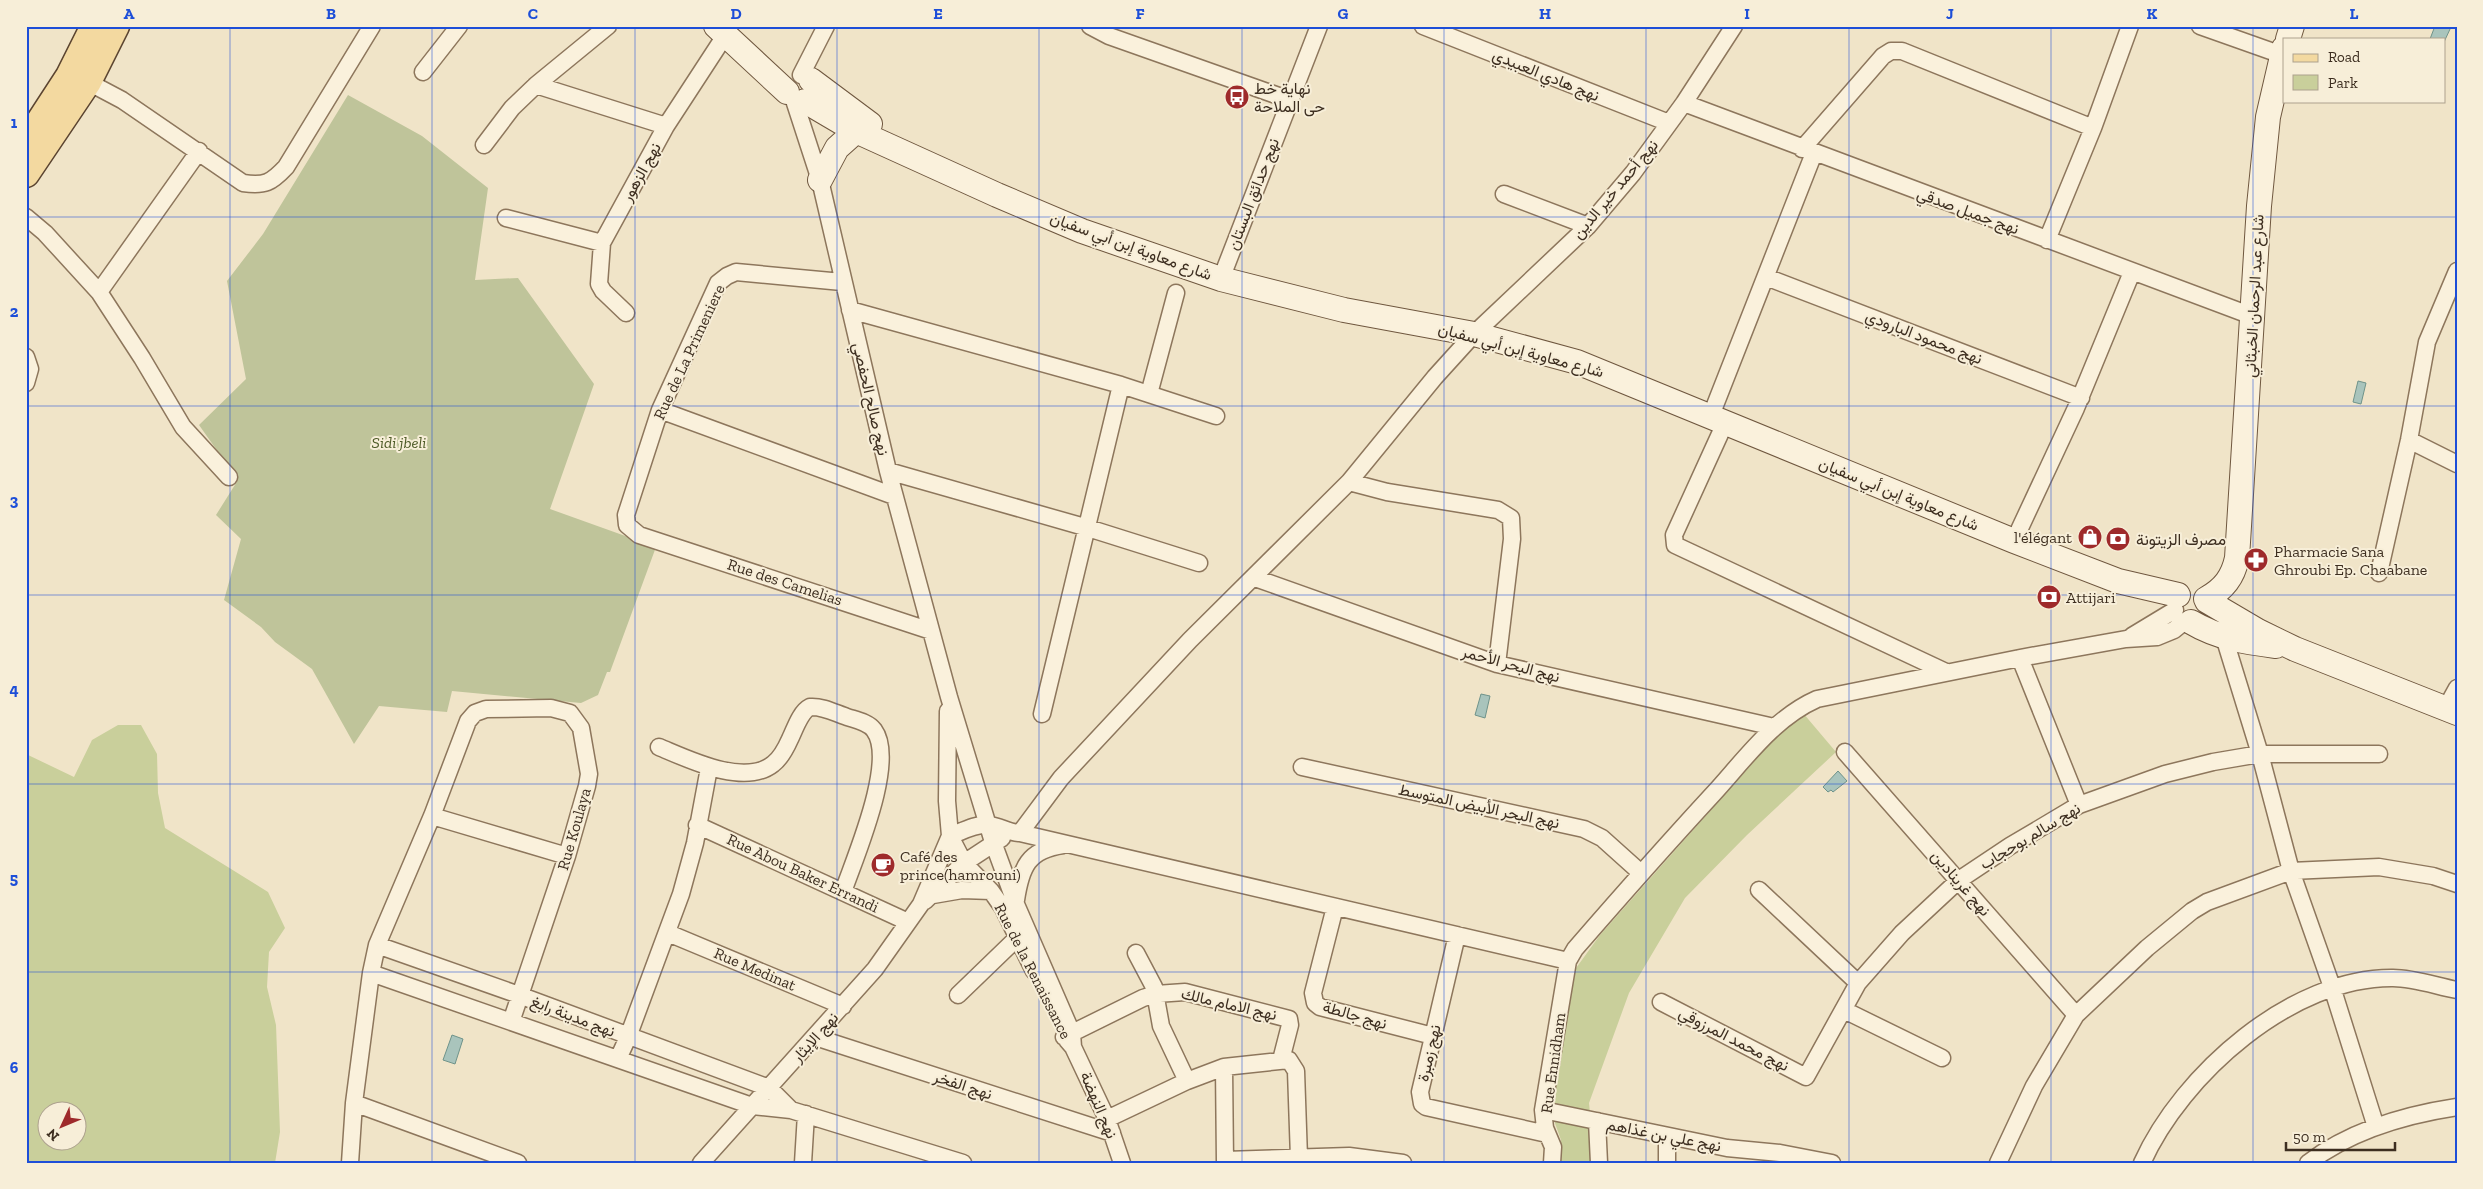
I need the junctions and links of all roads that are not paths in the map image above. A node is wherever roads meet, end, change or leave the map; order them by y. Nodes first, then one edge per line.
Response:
1 (94, 26) edge
2 (116, 26) edge
3 (372, 26) edge
4 (459, 26) edge
5 (608, 26) edge
6 (826, 26) edge
7 (1090, 26) edge
8 (1319, 26) edge
9 (1424, 26) edge
10 (1734, 26) edge
11 (2130, 26) edge
12 (2201, 26) edge
13 (720, 30) edge
14 (2283, 54) edge
15 (2283, 58) edge
16 (423, 72) dead end
17 (88, 82) junction
18 (536, 85) junction
19 (799, 87) junction
20 (1290, 100) junction
21 (1684, 103) junction
22 (1669, 123) junction
23 (666, 126) junction
24 (2092, 128) junction
25 (856, 131) junction
26 (26, 142) edge
27 (484, 145) dead end
28 (199, 151) junction
29 (1808, 151) junction
30 (914, 156) junction
31 (26, 174) edge
32 (820, 180) junction
33 (1504, 194) dead end
34 (26, 217) edge
35 (506, 218) dead end
36 (1588, 226) junction
37 (2047, 240) junction
38 (602, 243) junction
39 (2457, 271) edge
40 (2132, 272) junction
41 (1766, 277) junction
42 (1221, 279) junction
43 (842, 282) junction
44 (98, 292) junction
45 (1176, 293) dead end
46 (850, 310) junction
47 (626, 313) dead end
48 (2252, 316) junction
49 (1474, 334) junction
50 (26, 357) edge
51 (26, 383) edge
52 (1121, 385) junction
53 (1149, 394) junction
54 (2081, 398) junction
55 (660, 410) junction
56 (1216, 416) dead end
57 (1717, 421) junction
58 (2409, 440) junction
59 (2457, 464) edge
60 (888, 471) junction
61 (229, 477) dead end
62 (1349, 482) junction
63 (894, 496) junction
64 (1088, 528) junction
65 (639, 535) joint
66 (2014, 541) junction
67 (2237, 546) junction
68 (1198, 563) dead end
69 (2379, 573) dead end
70 (1255, 578) junction
71 (2230, 579) junction
72 (2189, 605) junction
73 (931, 631) junction
74 (2258, 631) junction
75 (2224, 637) junction
76 (2295, 649) junction
77 (2020, 658) junction
78 (1497, 664) junction
79 (1946, 672) junction
80 (949, 697) junction
81 (2453, 703) edge
82 (1042, 714) dead end
83 (1774, 727) junction
84 (659, 747) dead end
85 (1844, 752) dead end
86 (2260, 754) junction
87 (2379, 754) dead end
88 (1302, 767) dead end
89 (709, 768) junction
90 (2079, 805) junction
91 (432, 816) junction
92 (988, 824) junction
93 (697, 825) junction
94 (1016, 833) junction
95 (950, 836) junction
96 (993, 842) junction
97 (1069, 844) junction
98 (567, 856) junction
99 (964, 863) junction
100 (2291, 871) junction
101 (1641, 873) junction
102 (1959, 880) junction
103 (2457, 884) edge
104 (1759, 890) dead end
105 (991, 891) junction
106 (843, 892) junction
107 (927, 899) junction
108 (1015, 902) junction
109 (1334, 907) junction
110 (908, 922) junction
111 (668, 932) junction
112 (1457, 935) junction
113 (1018, 936) junction
114 (377, 945) junction
115 (1136, 953) dead end
116 (1568, 961) junction
117 (371, 973) junction
118 (1858, 983) junction
119 (2332, 987) junction
120 (2457, 990) edge
121 (1156, 994) junction
122 (520, 995) junction
123 (958, 995) dead end
124 (1661, 1002) dead end
125 (843, 1006) junction
126 (1844, 1010) junction
127 (2076, 1016) junction
128 (510, 1022) junction
129 (628, 1036) junction
130 (1433, 1036) junction
131 (814, 1037) junction
132 (1070, 1039) junction
133 (1942, 1058) dead end
134 (618, 1059) junction
135 (1281, 1060) junction
136 (1224, 1067) junction
137 (1806, 1077) joint
138 (1187, 1081) junction
139 (769, 1088) junction
140 (354, 1102) junction
141 (752, 1106) junction
142 (2457, 1108) edge
143 (1543, 1110) junction
144 (799, 1112) junction
145 (1596, 1121) junction
146 (1109, 1126) junction
147 (2376, 1127) junction
148 (1547, 1134) junction
149 (1667, 1136) junction
150 (1727, 1155) edge
151 (1299, 1158) junction
152 (1349, 1159) edge
153 (1800, 1160) edge
154 (1225, 1161) edge
155 (350, 1163) edge
156 (518, 1163) edge
157 (701, 1163) edge
158 (804, 1163) edge
159 (964, 1163) edge
160 (1122, 1163) edge
161 (1403, 1163) edge
162 (1552, 1163) edge
163 (1599, 1163) edge
164 (1667, 1163) edge
165 (1832, 1163) edge
166 (1998, 1163) edge
167 (2142, 1163) edge
168 (2308, 1163) edge

1 - 26 main road
2 - 17 main road
3 - 28 street
4 - 16 street
5 - 18 street
6 - 19 street
7 - 20 street
8 - 20 street, نهج حدائق البستان
9 - 22 street, نهج هادي العبيدي
10 - 21 street, نهج أحمد خير الدين
11 - 24 street
12 - 14 street
13 - 19 main road, شارع معاوية إبن أبي سفيان
13 - 23 street, نهج الزهور
15 - 48 main road, شارع عبد الرحمان الخبثاني
17 - 28 street
17 - 31 main road
18 - 23 street
18 - 27 street
19 - 25 main road, شارع معاوية إبن أبي سفيان
19 - 30 main road, شارع معاوية إبن أبي سفيان
19 - 32 street, نهج صالح الحفصي
20 - 42 street, نهج حدائق البستان
21 - 22 street, نهج أحمد خير الدين
21 - 29 street, نهج جميل صدقي
22 - 36 street, نهج أحمد خير الدين
23 - 38 street, نهج الزهور
24 - 29 street
24 - 37 street
25 - 30 main road, شارع معاوية إبن أبي سفيان
25 - 32 main road
28 - 44 street
29 - 37 street, نهج جميل صدقي
29 - 41 street
30 - 42 main road, شارع معاوية إبن أبي سفيان
32 - 43 street, نهج صالح الحفصي
33 - 36 street
34 - 44 street
35 - 38 street
36 - 49 street, نهج أحمد خير الدين
37 - 40 street, نهج جميل صدقي
38 - 47 street, نهج الزهور
39 - 58 street
40 - 48 street, نهج جميل صدقي
40 - 54 street
41 - 54 street, نهج محمود البارودي
41 - 57 street
42 - 49 main road, شارع معاوية إبن أبي سفيان
43 - 46 street, نهج صالح الحفصي
43 - 55 street, Rue de La Primeniere
44 - 61 street
45 - 53 street
46 - 52 street
46 - 60 street, نهج صالح الحفصي
48 - 67 main road, شارع عبد الرحمان الخبثاني
49 - 57 main road, شارع معاوية إبن أبي سفيان
49 - 62 street, نهج أحمد خير الدين
50 - 51 street
52 - 53 street
52 - 64 street
53 - 56 street
54 - 66 street
55 - 63 street
55 - 65 street, Rue de La Primeniere
57 - 66 main road, شارع معاوية إبن أبي سفيان
57 - 79 street
58 - 59 street
58 - 69 street
60 - 63 street, نهج صالح الحفصي
60 - 64 street
62 - 70 street, نهج أحمد خير الدين
62 - 78 street
63 - 73 street, نهج صالح الحفصي
64 - 68 street
64 - 82 street
65 - 73 street, Rue des Camelias
66 - 72 main road, شارع معاوية إبن أبي سفيان
67 - 71 main road, شارع عبد الرحمان الخبثاني
67 - 72 main road
70 - 78 street, نهج البحر الأحمر
70 - 94 street, نهج أحمد خير الدين
71 - 72 main road
71 - 74 main road
72 - 74 main road, شارع معاوية إبن أبي سفيان
72 - 75 main road, شارع معاوية إبن أبي سفيان
72 - 77 street
73 - 80 street, نهج صالح الحفصي
74 - 76 main road, شارع معاوية إبن أبي سفيان
75 - 76 main road, شارع معاوية إبن أبي سفيان
75 - 86 street
76 - 81 main road, شارع معاوية إبن أبي سفيان
77 - 79 street
77 - 90 street
78 - 83 street, نهج البحر الأحمر
79 - 83 street
80 - 92 street, نهج صالح الحفصي
80 - 95 street, نهج صالح الحفصي
83 - 101 street
84 - 89 street
85 - 102 street, نهج غرينادين
86 - 87 street, نهج سالم بوحجاب
86 - 90 street, نهج سالم بوحجاب
86 - 100 street
88 - 101 street, نهج البحر الأبيض المتوسط
89 - 93 street
89 - 106 street
90 - 102 street, نهج سالم بوحجاب
91 - 98 street
91 - 98 street, Rue Koulaya
91 - 114 street, Rue Koulaya
92 - 94 street
92 - 95 street
92 - 96 street, نهج صالح الحفصي
93 - 106 street, Rue Abou Baker Errandi
93 - 111 street
94 - 96 street
94 - 97 street
95 - 99 street, نهج صالح الحفصي
95 - 107 street
96 - 99 street
96 - 108 street, Rue de la Renaissance
97 - 108 street
97 - 109 street
98 - 122 street, Rue Koulaya
99 - 105 street, Rue de la Renaissance
99 - 107 street
100 - 103 street
100 - 119 street
100 - 127 street
101 - 116 street
102 - 118 street, نهج سالم بوحجاب
102 - 127 street, نهج غرينادين
104 - 118 street
105 - 107 street
105 - 113 street, Rue de la Renaissance
106 - 110 street, Rue Abou Baker Errandi
107 - 110 street, نهج الإيثار
108 - 132 street, Rue de la Renaissance
109 - 112 street
109 - 130 street, نهج جالطة
110 - 125 street, نهج الإيثار
111 - 125 street, Rue Medinat
111 - 129 street
112 - 116 street
112 - 130 street, نهج زمبرة
113 - 123 street
113 - 132 street, Rue de la Renaissance
114 - 117 street, Rue Koulaya
114 - 122 street, نهج مدينة رابغ
115 - 121 street
116 - 143 street, Rue Ennidham
117 - 128 street, نهج مدينة رابغ
117 - 140 street, Rue Koulaya
118 - 126 street, نهج سالم بوحجاب
119 - 120 street
119 - 147 street
119 - 167 street
121 - 132 street
121 - 135 street, نهج الامام مالك
121 - 138 street
122 - 128 street, Rue Koulaya
122 - 129 street, نهج مدينة رابغ
124 - 137 street, نهج محمد المرزوقي
125 - 131 street, نهج الإيثار
126 - 133 street
126 - 137 street, نهج سالم بوحجاب
127 - 166 street
128 - 134 street, نهج مدينة رابغ
129 - 134 street
129 - 139 street, نهج مدينة رابغ
130 - 148 street, نهج زمبرة
131 - 139 street, نهج الإيثار
131 - 146 street, نهج الفخر
132 - 146 street, نهج النهضة
134 - 141 street, نهج مدينة رابغ
135 - 136 street
135 - 151 street
136 - 138 street
136 - 154 street
138 - 146 street
139 - 141 street, نهج الإيثار
139 - 144 street
140 - 155 street, Rue Koulaya
140 - 156 street
141 - 144 street, نهج مدينة رابغ
141 - 157 street, نهج الإيثار
142 - 147 street
143 - 145 street
143 - 148 street, Rue Ennidham
144 - 158 street
144 - 159 street
145 - 149 street, نهج علي بن غذاهم
145 - 163 street, نهج علي بن غذاهم
146 - 160 street, نهج النهضة
147 - 168 street
148 - 162 street, Rue Ennidham
149 - 150 street, نهج علي بن غذاهم
149 - 164 street
150 - 153 street, نهج علي بن غذاهم
151 - 152 street
151 - 154 street
152 - 161 street
153 - 165 street, نهج علي بن غذاهم

